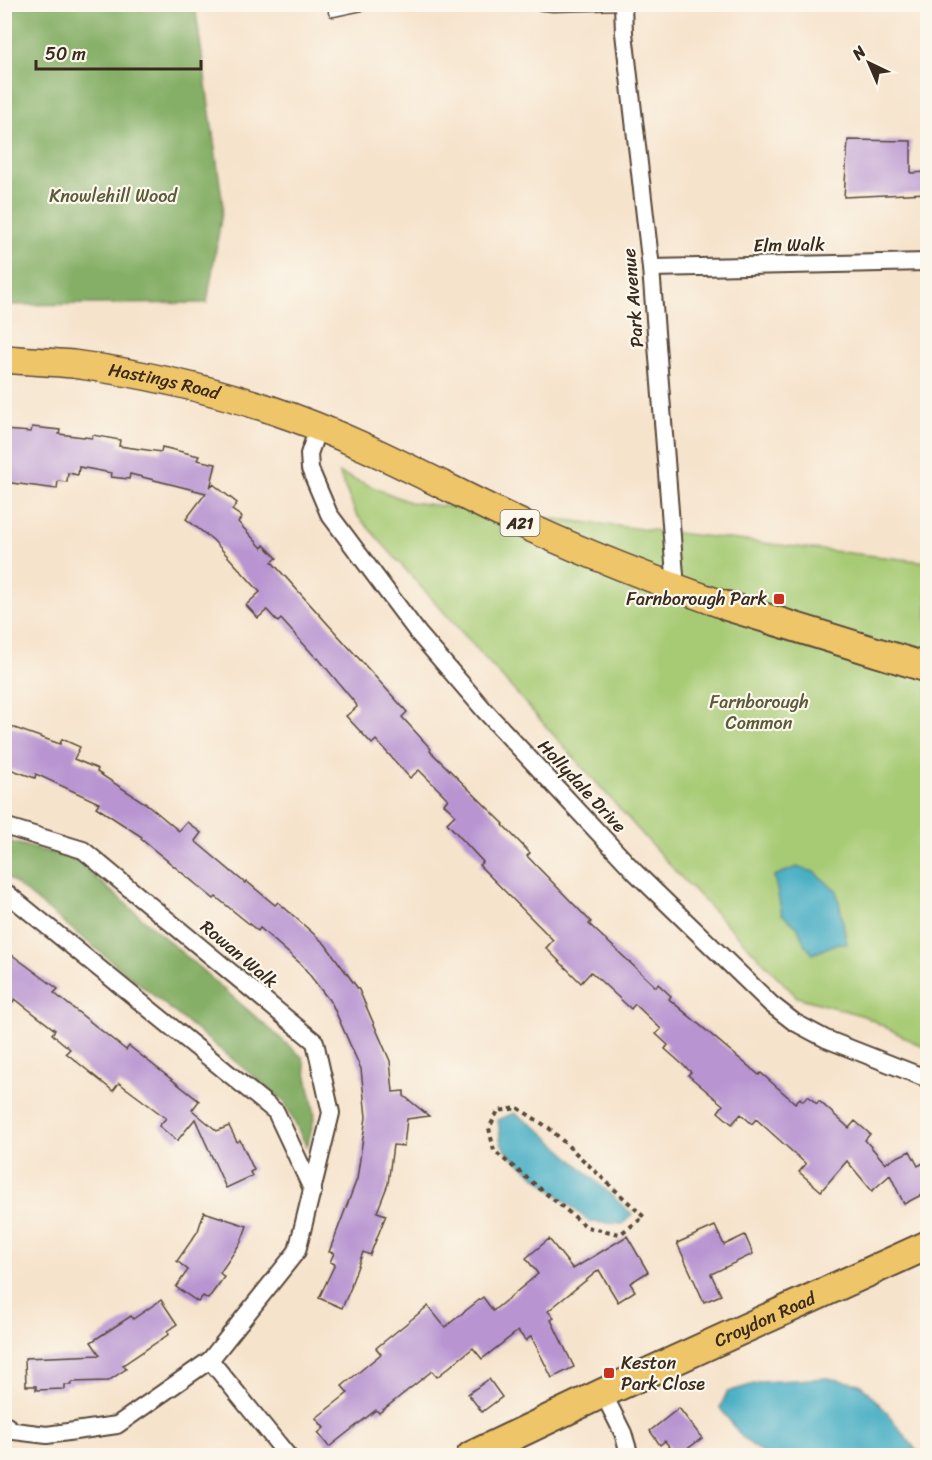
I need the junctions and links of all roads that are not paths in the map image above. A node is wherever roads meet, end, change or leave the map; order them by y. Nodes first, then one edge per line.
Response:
1 (371, 4) edge
2 (524, 4) edge
3 (623, 5) edge
4 (333, 12) dead end
5 (927, 262) edge
6 (651, 267) junction
7 (4, 359) edge
8 (318, 428) junction
9 (676, 588) junction
10 (727, 606) joint
11 (927, 668) edge
12 (4, 826) edge
13 (4, 891) edge
14 (927, 1079) edge
15 (313, 1191) junction
16 (927, 1245) edge
17 (210, 1360) junction
18 (603, 1393) junction
19 (4, 1424) edge
20 (288, 1455) edge
21 (471, 1455) edge
22 (630, 1455) edge

1 - 4 lane
2 - 3 lane
3 - 6 street, Park Avenue
5 - 6 street, Elm Walk
6 - 9 street, Park Avenue
7 - 8 main road, Hastings Road / A21
8 - 9 main road, A21
8 - 14 street, Hollydale Drive
9 - 10 main road, A21
10 - 11 highway, A21
12 - 15 street, Rowan Walk
13 - 15 street
15 - 17 street, Rowan Walk
16 - 18 highway, Croydon Road
17 - 19 street, Rowan Walk
17 - 20 street
18 - 21 highway, Croydon Road
18 - 22 street

